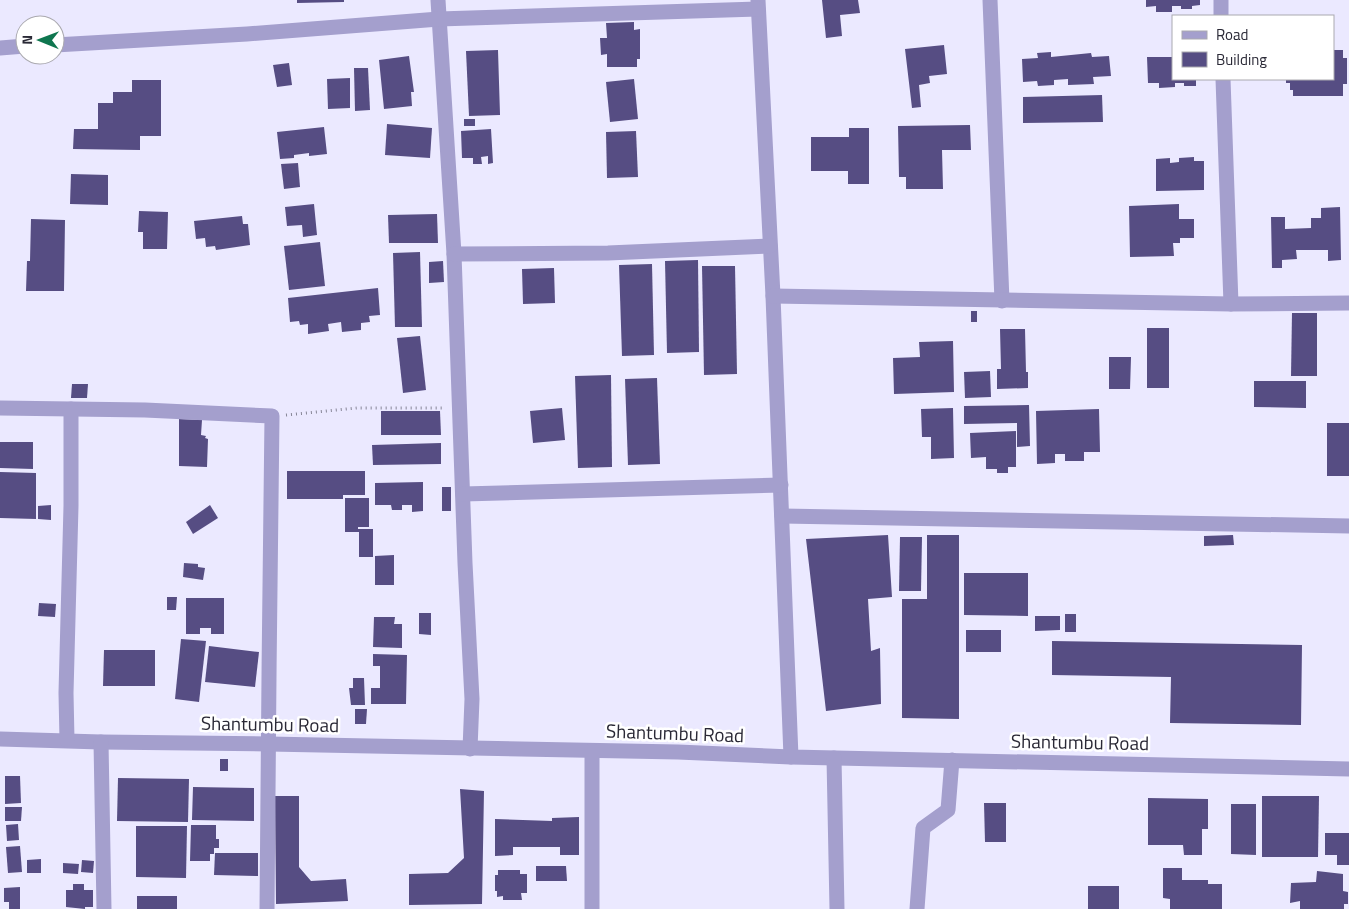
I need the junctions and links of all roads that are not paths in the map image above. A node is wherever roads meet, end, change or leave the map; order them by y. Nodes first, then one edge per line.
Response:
1 (438, 0) edge
2 (990, 0) edge
3 (1221, 0) edge
4 (758, 4) edge
5 (1221, 15) edge
6 (438, 19) junction
7 (65, 44) edge
8 (15, 47) edge
9 (0, 48) edge
10 (1223, 80) edge
11 (770, 246) junction
12 (454, 254) junction
13 (773, 296) junction
14 (1002, 301) junction
15 (1349, 303) edge
16 (1231, 304) junction
17 (0, 408) edge
18 (71, 408) junction
19 (781, 485) junction
20 (463, 494) junction
21 (782, 516) junction
22 (1349, 526) edge
23 (0, 739) edge
24 (67, 740) junction
25 (101, 742) junction
26 (269, 744) junction
27 (470, 749) junction
28 (592, 751) junction
29 (791, 757) junction
30 (834, 758) junction
31 (952, 760) junction
32 (1349, 769) edge
33 (104, 909) edge
34 (267, 909) edge
35 (592, 909) edge
36 (838, 909) edge
37 (917, 909) edge

1 - 6 street
2 - 14 street
3 - 5 street
4 - 6 street
4 - 11 street
6 - 7 street
6 - 12 street
8 - 9 street
10 - 16 street
11 - 12 street
11 - 13 street
12 - 20 street
13 - 14 street
13 - 19 street
14 - 16 street
15 - 16 street
17 - 18 street
18 - 24 street
18 - 26 street
19 - 20 street
19 - 21 street
20 - 27 street
21 - 22 street
21 - 29 street
23 - 24 street, Shantumbu Road
24 - 25 street, Shantumbu Road
25 - 26 street, Shantumbu Road
25 - 33 street
26 - 27 street, Shantumbu Road
26 - 34 street
27 - 28 street, Shantumbu Road
28 - 29 street, Shantumbu Road
28 - 35 street
29 - 30 street, Shantumbu Road
30 - 31 street, Shantumbu Road
30 - 36 street
31 - 32 street, Shantumbu Road
31 - 37 street

